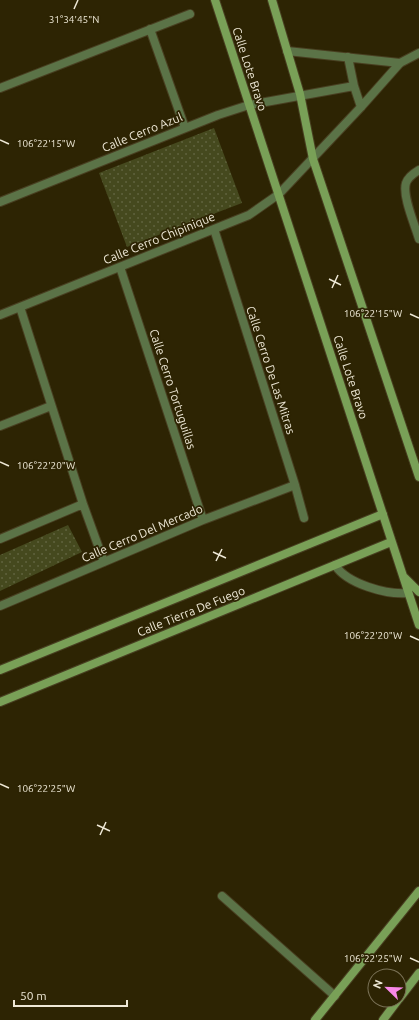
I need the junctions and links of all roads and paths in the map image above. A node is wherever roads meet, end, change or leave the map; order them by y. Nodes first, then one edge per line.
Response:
1 (215, 0) edge
2 (272, 0) edge
3 (190, 14) dead end
4 (150, 29) junction
5 (287, 51) junction
6 (419, 53) edge
7 (348, 57) junction
8 (400, 62) junction
9 (354, 86) junction
10 (0, 88) edge
11 (300, 94) junction
12 (249, 105) junction
13 (361, 107) junction
14 (185, 128) junction
15 (313, 159) junction
16 (419, 170) edge
17 (279, 194) junction
18 (0, 202) edge
19 (214, 229) junction
20 (419, 239) edge
21 (120, 267) junction
22 (20, 307) junction
23 (0, 315) edge
24 (52, 406) junction
25 (0, 426) edge
26 (419, 477) edge
27 (295, 485) junction
28 (83, 504) junction
29 (383, 514) junction
30 (304, 518) dead end
31 (203, 520) junction
32 (0, 539) edge
33 (391, 542) junction
34 (104, 562) junction
35 (335, 565) junction
36 (402, 575) junction
37 (419, 592) edge
38 (408, 593) junction
39 (0, 606) edge
40 (419, 625) edge
41 (0, 670) edge
42 (0, 702) edge
43 (419, 891) edge
44 (222, 896) dead end
45 (419, 973) edge
46 (407, 988) edge
47 (335, 996) junction
48 (392, 1008) edge
49 (315, 1020) edge
50 (383, 1020) edge

1 - 12 main road, Calle Lote Bravo
2 - 5 main road
3 - 4 street
4 - 10 street
4 - 14 street
5 - 7 street
5 - 11 main road
6 - 8 street
7 - 8 street
7 - 9 street
8 - 13 street, Calle Cerro Chipinique
9 - 11 street, Calle Cerro Azul
9 - 13 street
11 - 12 street, Calle Cerro Azul
11 - 15 main road
12 - 14 street, Calle Cerro Azul
12 - 17 main road, Calle Lote Bravo
13 - 15 street, Calle Cerro Chipinique
14 - 18 street, Calle Cerro Azul
15 - 17 street, Calle Cerro Chipinique
15 - 26 main road
16 - 20 street
17 - 19 street, Calle Cerro Chipinique
17 - 29 main road, Calle Lote Bravo
19 - 21 street, Calle Cerro Chipinique
19 - 27 street, Calle Cerro De Las Mitras
21 - 22 street, Calle Cerro Chipinique
21 - 31 street, Calle Cerro Tortuguillas
22 - 23 street, Calle Cerro Chipinique
22 - 24 street
24 - 25 street
24 - 28 street
27 - 30 street, Calle Cerro De Las Mitras
27 - 31 street, Calle Cerro Del Mercado
28 - 32 street
28 - 34 street
29 - 33 main road, Calle Lote Bravo
29 - 41 main road, Calle Tierra De Fuego
31 - 34 street, Calle Cerro Del Mercado
33 - 35 main road, Calle Tierra De Fuego
33 - 36 main road, Calle Lote Bravo
34 - 39 street, Calle Cerro Del Mercado
35 - 38 street
35 - 42 main road, Calle Tierra De Fuego
36 - 37 main road
36 - 38 main road, Calle Lote Bravo
38 - 40 main road, Calle Lote Bravo
43 - 47 main road
44 - 47 street
45 - 46 main road
47 - 49 main road
48 - 50 main road

